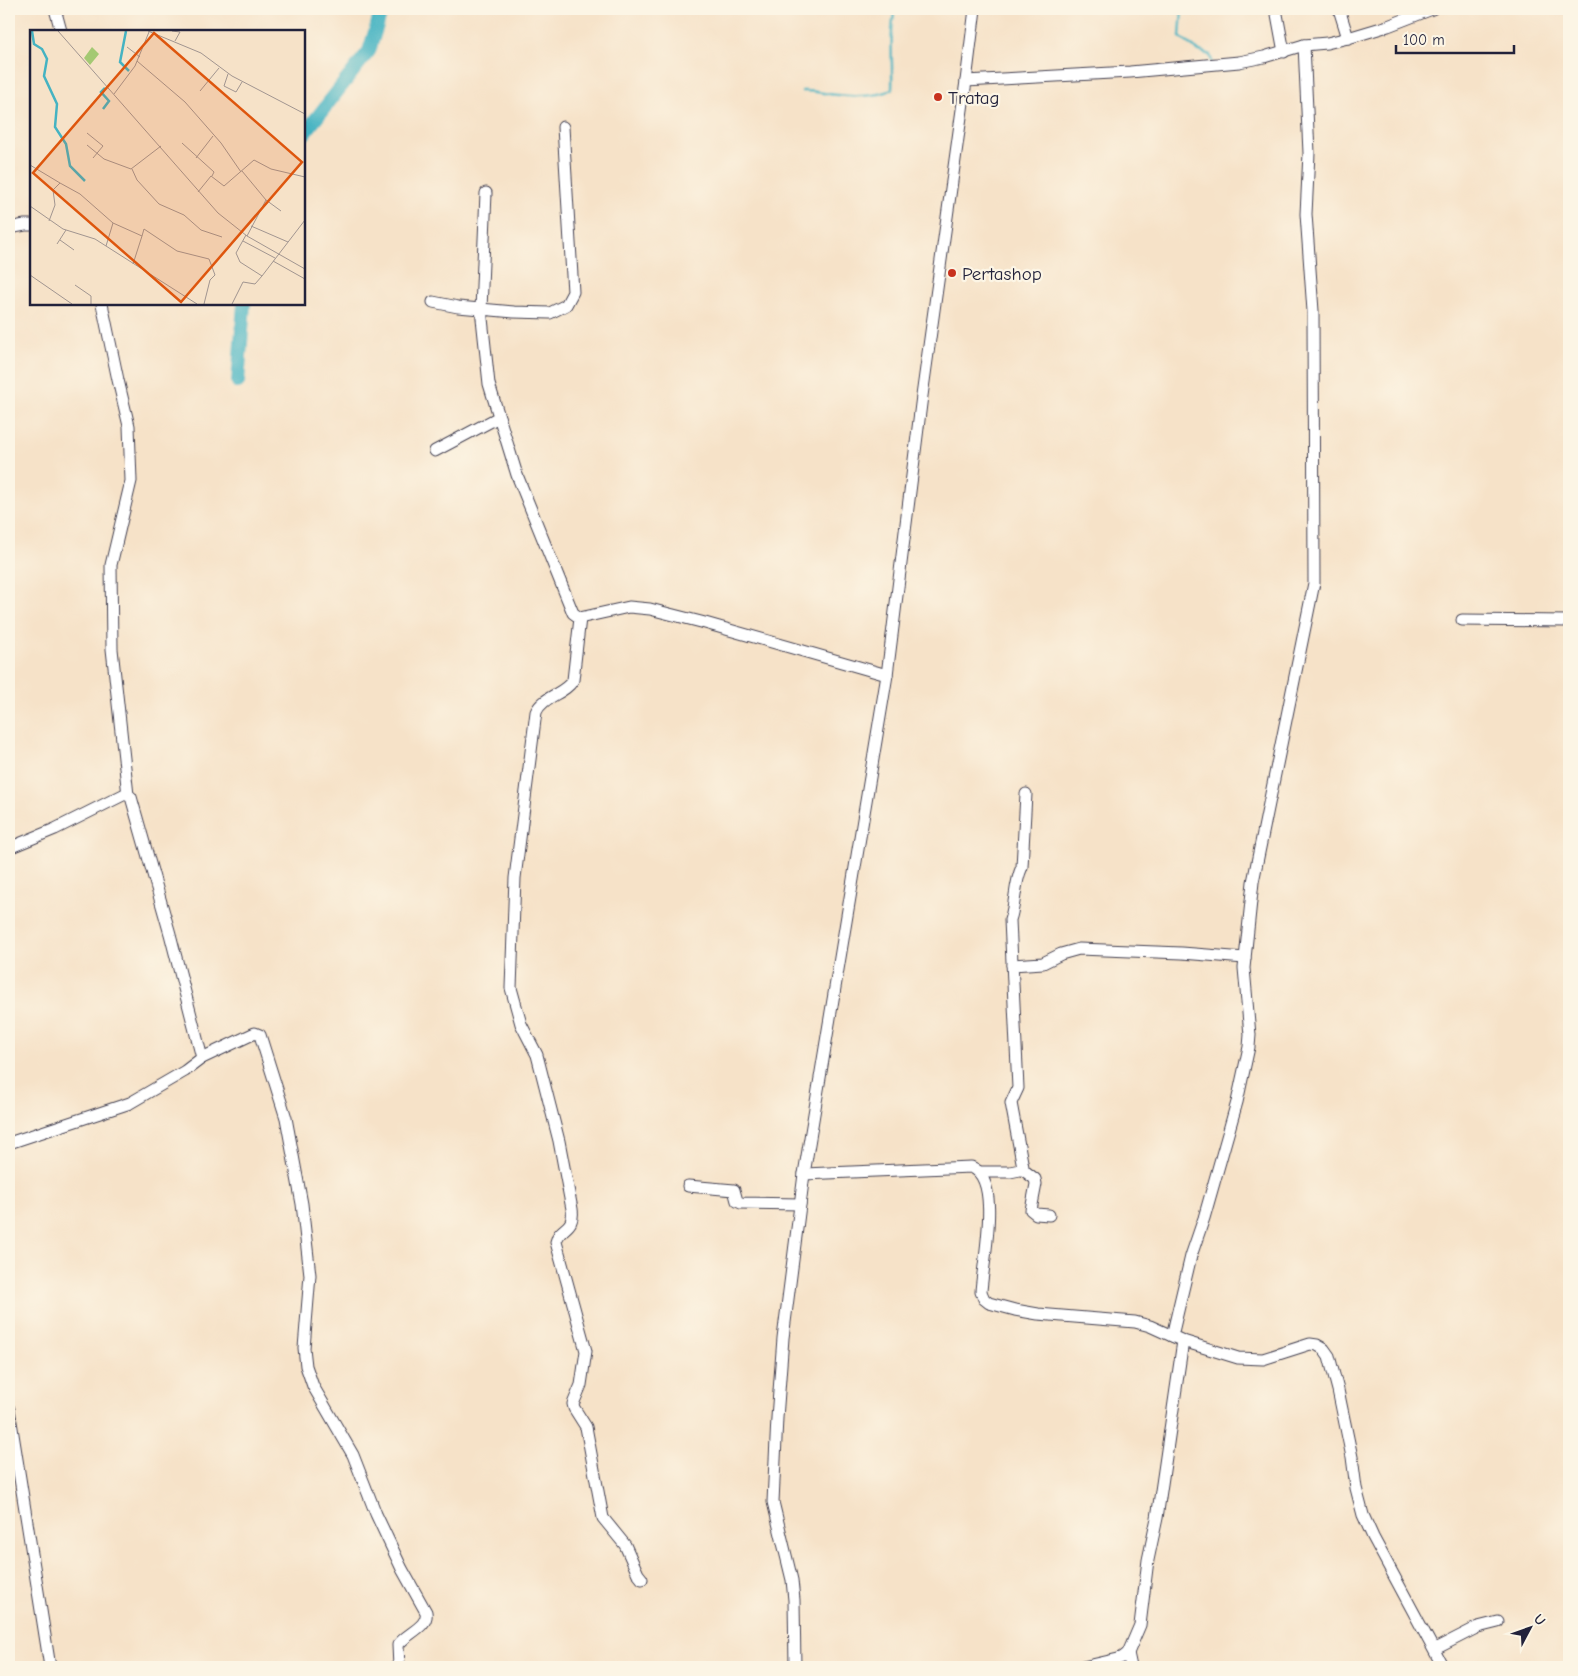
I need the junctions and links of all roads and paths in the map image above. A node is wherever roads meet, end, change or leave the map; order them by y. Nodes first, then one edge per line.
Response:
1 (55, 9) edge
2 (975, 9) edge
3 (1276, 9) edge
4 (1339, 9) edge
5 (1432, 9) edge
6 (61, 30) edge
7 (1348, 38) junction
8 (1304, 45) junction
9 (1284, 52) junction
10 (966, 80) junction
11 (563, 127) dead end
12 (486, 193) dead end
13 (30, 225) edge
14 (9, 228) edge
15 (433, 302) dead end
16 (102, 305) edge
17 (481, 308) junction
18 (499, 417) junction
19 (435, 451) dead end
20 (580, 618) junction
21 (1462, 620) dead end
22 (1569, 621) edge
23 (887, 675) junction
24 (1026, 794) dead end
25 (128, 795) junction
26 (9, 848) edge
27 (1245, 958) junction
28 (1012, 964) junction
29 (202, 1058) junction
30 (9, 1143) edge
31 (1022, 1169) junction
32 (980, 1172) junction
33 (804, 1174) junction
34 (688, 1186) dead end
35 (800, 1204) junction
36 (1049, 1215) dead end
37 (1172, 1336) junction
38 (1183, 1341) junction
39 (9, 1409) edge
40 (642, 1579) dead end
41 (1498, 1622) dead end
42 (1435, 1649) junction
43 (1128, 1653) junction
44 (50, 1667) edge
45 (399, 1667) edge
46 (795, 1667) edge
47 (1083, 1667) edge
48 (1131, 1667) edge
49 (1443, 1667) edge

1 - 6 street
2 - 10 street
3 - 9 street
4 - 7 street
5 - 7 street
7 - 8 street
8 - 9 street
8 - 27 street
9 - 10 street
10 - 23 street
11 - 17 street
12 - 17 street
13 - 14 street
15 - 17 street
16 - 25 street
17 - 18 street
18 - 19 street
18 - 20 street
20 - 23 street
20 - 40 street
21 - 22 street
23 - 33 street
24 - 28 street
25 - 26 street
25 - 29 street
27 - 28 street
27 - 37 street
28 - 31 street
29 - 30 street
29 - 45 street
31 - 32 street
31 - 36 street
32 - 33 street
32 - 37 street
33 - 35 street
34 - 35 street
35 - 46 street
37 - 38 street
38 - 42 street
38 - 43 street
39 - 44 street
41 - 42 street
42 - 49 street
43 - 47 street
43 - 48 street

